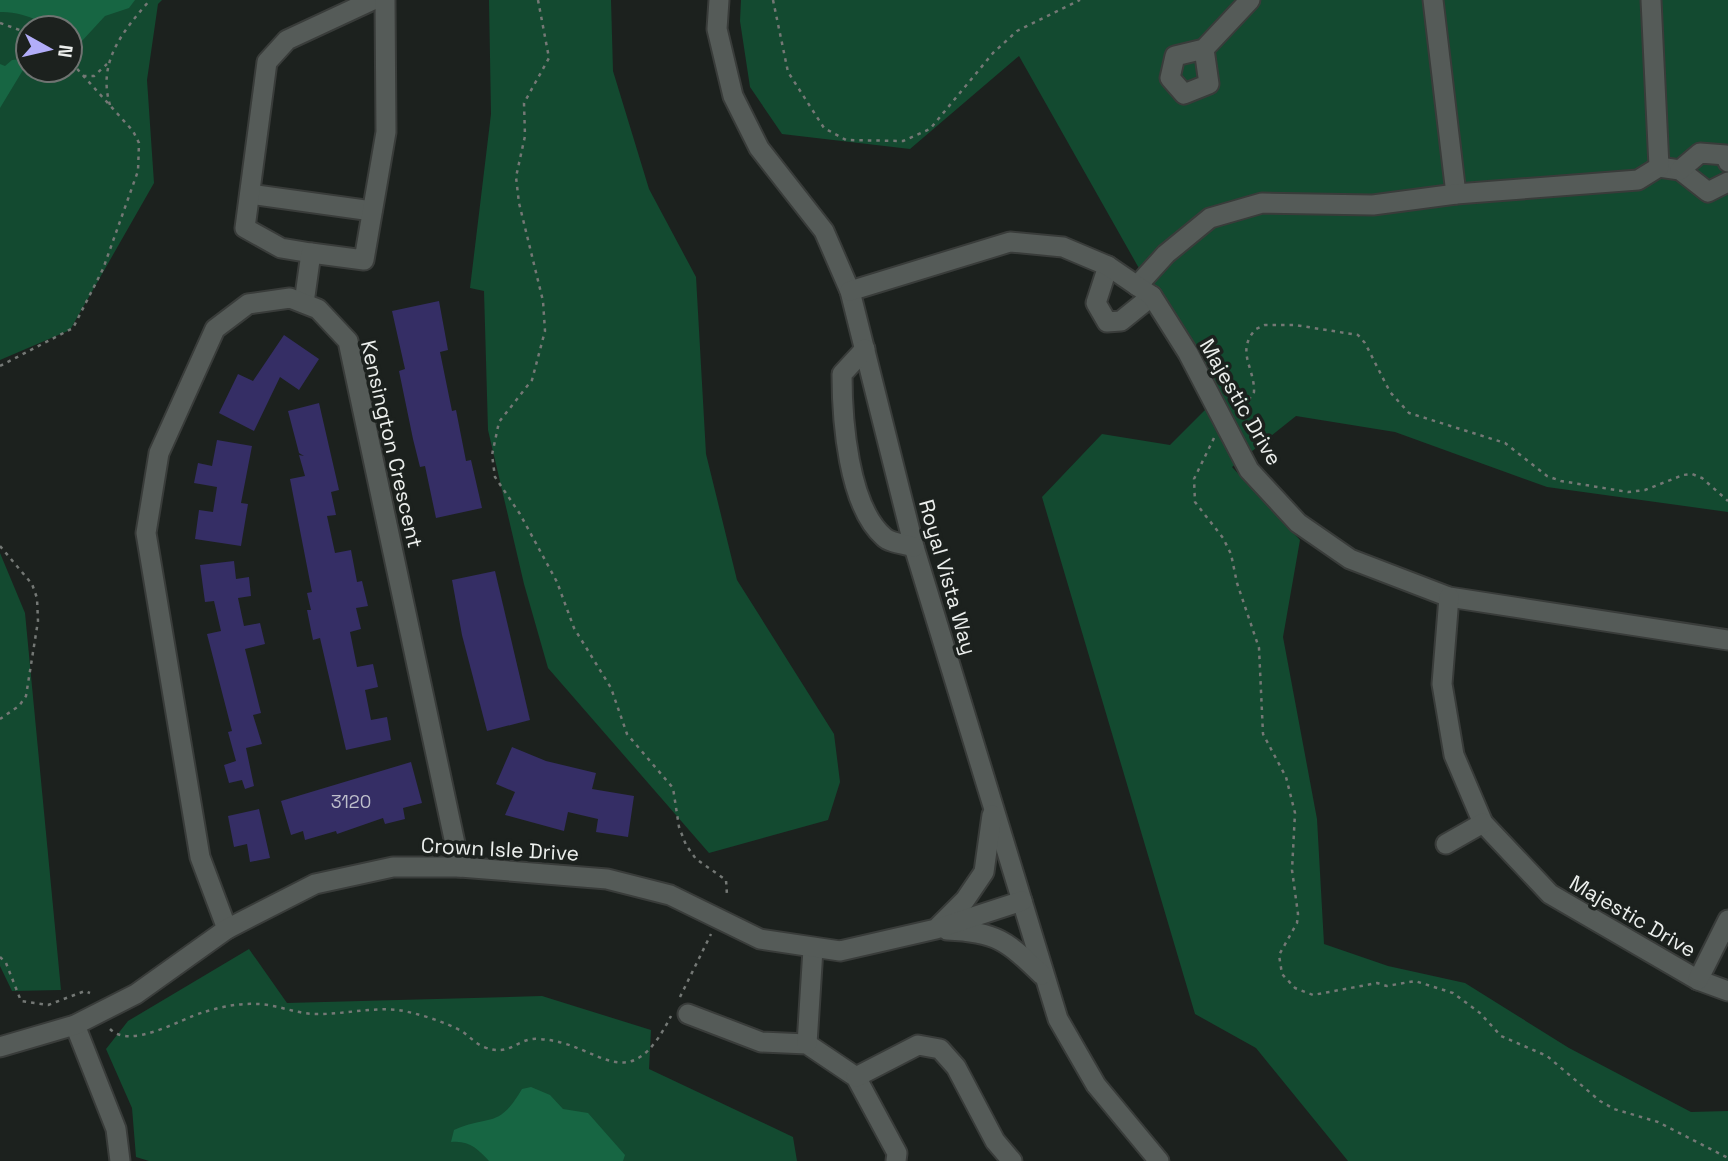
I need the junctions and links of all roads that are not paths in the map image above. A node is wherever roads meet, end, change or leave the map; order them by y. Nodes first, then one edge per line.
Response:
1 (373, 0) edge
2 (385, 0) edge
3 (719, 0) edge
4 (1250, 0) edge
5 (1433, 0) edge
6 (1651, 0) edge
7 (1204, 49) dead end
8 (1728, 162) edge
9 (1659, 167) junction
10 (1680, 170) junction
11 (1728, 182) edge
12 (250, 194) junction
13 (1456, 194) junction
14 (372, 211) junction
15 (311, 253) junction
16 (1108, 266) junction
17 (850, 290) junction
18 (1144, 291) junction
19 (304, 303) junction
20 (864, 349) junction
21 (914, 547) junction
22 (1448, 597) junction
23 (1728, 640) edge
24 (993, 809) junction
25 (1483, 823) junction
26 (1446, 844) dead end
27 (460, 867) junction
28 (1022, 901) junction
29 (1728, 920) edge
30 (227, 929) junction
31 (936, 929) junction
32 (813, 949) junction
33 (1045, 978) junction
34 (1698, 980) junction
35 (1728, 991) edge
36 (679, 1011) road end
37 (75, 1025) junction
38 (807, 1044) junction
39 (0, 1047) edge
40 (856, 1077) junction
41 (120, 1161) edge
42 (896, 1161) edge
43 (1012, 1161) edge
44 (1159, 1161) edge

1 - 12 street
2 - 14 street
3 - 17 street, Royal Vista Way
4 - 7 street
5 - 13 street
6 - 9 street
8 - 10 street
9 - 10 street
9 - 13 street
10 - 11 street
12 - 14 street
12 - 15 street
13 - 18 street
14 - 15 street
15 - 19 street
16 - 17 street, Majestic Drive
16 - 18 street, Majestic Drive
16 - 18 street
17 - 20 street, Royal Vista Way
18 - 22 street, Majestic Drive
19 - 27 street, Kensington Crescent
19 - 30 street
20 - 21 street, Royal Vista Way
20 - 21 street
21 - 24 street, Royal Vista Way
22 - 23 street, Majestic Drive
22 - 25 street, Majestic Drive
24 - 28 street, Royal Vista Way
24 - 31 street
25 - 26 street
25 - 34 street, Majestic Drive
27 - 30 street, Crown Isle Drive
27 - 32 street, Crown Isle Drive
28 - 31 street, Crown Isle Drive
28 - 33 street, Royal Vista Way
29 - 34 street
30 - 37 street, Crown Isle Drive
31 - 32 street, Crown Isle Drive
31 - 33 street
32 - 38 street
33 - 44 street, Royal Vista Way
34 - 35 street, Majestic Drive
36 - 38 street
37 - 39 street, Crown Isle Drive
37 - 41 street
38 - 40 street
40 - 42 street
40 - 43 street

